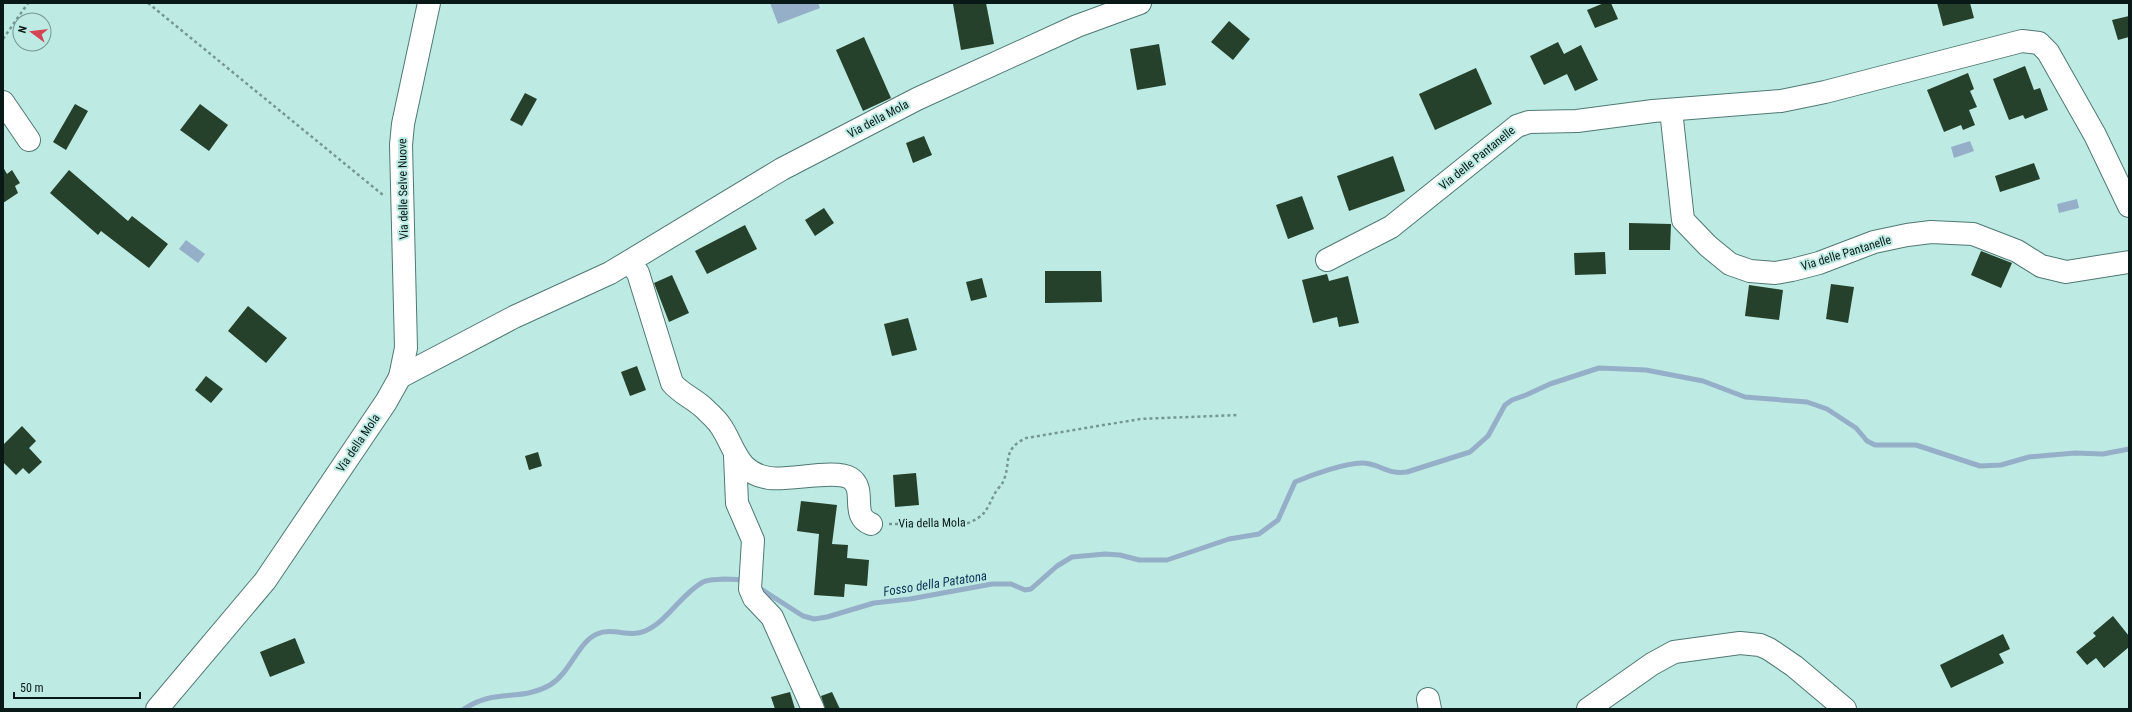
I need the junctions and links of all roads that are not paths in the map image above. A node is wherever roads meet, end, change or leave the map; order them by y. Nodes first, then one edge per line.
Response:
1 (429, 3) edge
2 (1140, 3) edge
3 (3, 102) edge
4 (1670, 110) junction
5 (29, 140) dead end
6 (2129, 206) edge
7 (1327, 260) dead end
8 (629, 262) junction
9 (2129, 262) edge
10 (400, 377) junction
11 (735, 456) junction
12 (871, 524) road end
13 (157, 709) edge
14 (813, 709) edge
15 (1588, 709) edge
16 (1845, 709) edge

1 - 10 street, Via delle Selve Nuove
2 - 8 street, Via della Mola
3 - 5 street
4 - 6 street, Via delle Pantanelle
4 - 7 street, Via delle Pantanelle
4 - 9 street, Via delle Pantanelle
8 - 10 street, Via della Mola
8 - 11 street
10 - 13 street, Via della Mola
11 - 12 street
11 - 14 street
15 - 16 street

